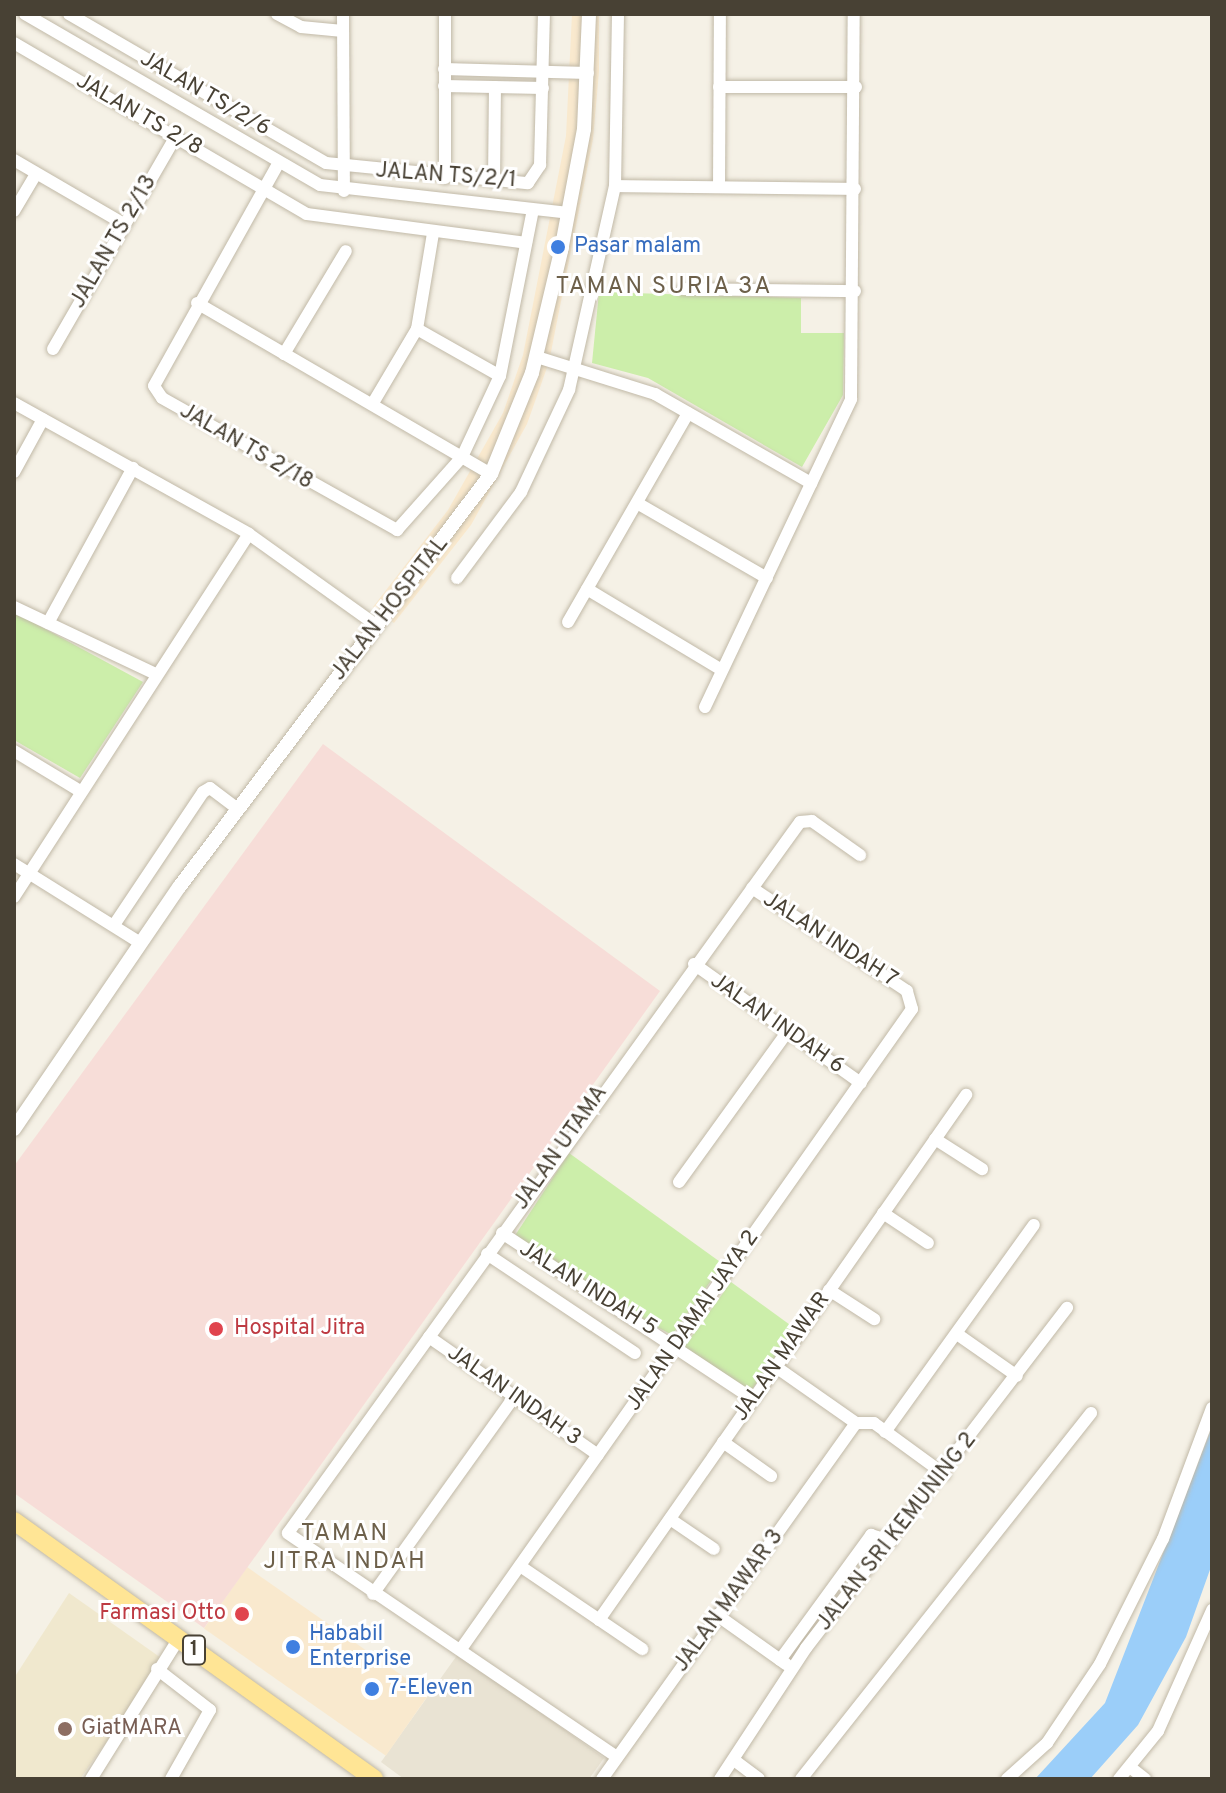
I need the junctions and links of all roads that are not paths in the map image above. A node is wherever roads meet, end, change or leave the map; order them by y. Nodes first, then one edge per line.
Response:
1 (25, 14) edge
2 (69, 14) edge
3 (277, 14) edge
4 (343, 14) edge
5 (445, 14) edge
6 (544, 14) edge
7 (589, 14) edge
8 (618, 14) edge
9 (720, 14) edge
10 (854, 14) edge
11 (343, 31) junction
12 (14, 43) edge
13 (444, 69) junction
14 (543, 71) junction
15 (588, 73) junction
16 (444, 86) junction
17 (495, 87) junction
18 (719, 87) junction
19 (856, 87) junction
20 (543, 88) junction
21 (176, 136) junction
22 (14, 160) edge
23 (278, 164) junction
24 (343, 167) junction
25 (36, 174) junction
26 (445, 178) junction
27 (494, 181) junction
28 (615, 186) junction
29 (719, 187) junction
30 (263, 189) junction
31 (855, 189) junction
32 (344, 191) junction
33 (533, 210) junction
34 (14, 211) edge
35 (568, 213) junction
36 (124, 224) junction
37 (433, 233) junction
38 (526, 243) junction
39 (346, 251) dead end
40 (683, 289) dead end
41 (855, 291) junction
42 (197, 303) junction
43 (417, 329) junction
44 (53, 349) dead end
45 (284, 354) junction
46 (537, 357) junction
47 (574, 366) junction
48 (500, 376) junction
49 (14, 403) edge
50 (373, 403) junction
51 (688, 413) junction
52 (43, 419) junction
53 (462, 457) junction
54 (133, 468) junction
55 (14, 472) edge
56 (491, 474) junction
57 (811, 483) junction
58 (637, 503) junction
59 (249, 534) junction
60 (457, 578) dead end
61 (767, 578) junction
62 (587, 589) junction
63 (14, 607) edge
64 (568, 622) dead end
65 (48, 623) junction
66 (376, 625) junction
67 (722, 670) junction
68 (156, 674) junction
69 (705, 707) dead end
70 (14, 751) edge
71 (80, 791) junction
72 (237, 808) junction
73 (860, 855) dead end
74 (14, 864) edge
75 (30, 873) junction
76 (752, 888) junction
77 (14, 897) edge
78 (114, 925) junction
79 (139, 942) junction
80 (694, 964) junction
81 (907, 991) joint
82 (788, 1031) junction
83 (861, 1083) junction
84 (966, 1095) dead end
85 (14, 1129) edge
86 (935, 1139) junction
87 (982, 1169) dead end
88 (679, 1182) dead end
89 (883, 1213) junction
90 (1034, 1225) dead end
91 (502, 1233) junction
92 (928, 1243) dead end
93 (487, 1254) junction
94 (557, 1275) junction
95 (829, 1290) junction
96 (543, 1293) junction
97 (1067, 1308) dead end
98 (874, 1319) dead end
99 (957, 1334) junction
100 (429, 1337) junction
101 (676, 1345) junction
102 (635, 1353) dead end
103 (776, 1367) junction
104 (1017, 1376) junction
105 (515, 1396) junction
106 (753, 1399) junction
107 (1212, 1408) edge
108 (1091, 1413) dead end
109 (856, 1423) junction
110 (885, 1432) junction
111 (723, 1442) junction
112 (598, 1455) junction
113 (944, 1474) junction
114 (771, 1476) dead end
115 (670, 1519) junction
116 (14, 1521) edge
117 (891, 1541) junction
118 (714, 1549) dead end
119 (520, 1566) junction
120 (373, 1594) junction
121 (1212, 1610) edge
122 (717, 1615) junction
123 (599, 1620) junction
124 (179, 1638) junction
125 (461, 1649) junction
126 (642, 1649) dead end
127 (780, 1660) junction
128 (792, 1668) junction
129 (157, 1669) junction
130 (617, 1757) junction
131 (734, 1760) junction
132 (1131, 1768) junction
133 (91, 1779) edge
134 (171, 1779) edge
135 (374, 1779) edge
136 (602, 1779) edge
137 (720, 1779) edge
138 (759, 1779) edge
139 (801, 1779) edge
140 (1007, 1779) edge
141 (1119, 1779) edge
142 (1145, 1779) edge

1 - 23 street
2 - 24 street, JALAN TS/2/6
3 - 11 street
4 - 11 street
5 - 13 street
6 - 14 street
7 - 15 street, JALAN HOSPITAL
8 - 28 street
9 - 18 street
10 - 19 street
11 - 24 street
12 - 21 street, JALAN TS 2/8
13 - 14 street
13 - 16 street
14 - 15 street
14 - 20 street, JALAN TS/2/1
15 - 35 street, JALAN HOSPITAL
16 - 17 street
16 - 26 street
17 - 20 street
17 - 27 street
18 - 19 street
18 - 29 street
19 - 31 street
20 - 27 street, JALAN TS/2/1
21 - 30 street, JALAN TS 2/8
21 - 36 street, JALAN TS 2/13
22 - 25 street
23 - 30 street, JALAN TS 2/18
23 - 32 street
24 - 26 street, JALAN TS/2/1
24 - 32 street
25 - 34 street
25 - 36 street
26 - 27 street, JALAN TS/2/1
28 - 29 street
28 - 47 street
29 - 31 street
30 - 37 street, JALAN TS 2/8
30 - 42 street, JALAN TS 2/18
31 - 41 street
32 - 33 street
33 - 35 street
33 - 38 street, JALAN TS 2/18
35 - 46 street, JALAN HOSPITAL
36 - 44 street, JALAN TS 2/13
37 - 38 street, JALAN TS 2/8
37 - 43 street
38 - 48 street, JALAN TS 2/18
39 - 45 street
40 - 41 street
41 - 57 street
42 - 45 street
42 - 53 street, JALAN TS 2/18
43 - 48 street
43 - 50 street
45 - 50 street
46 - 47 street
46 - 56 street, JALAN HOSPITAL
47 - 51 street
47 - 60 street
48 - 53 street, JALAN TS 2/18
49 - 52 street
50 - 53 street
51 - 57 street
51 - 58 street
52 - 54 street
52 - 55 street
53 - 56 street
54 - 59 street
54 - 65 street
56 - 66 street, JALAN HOSPITAL
57 - 61 street
58 - 61 street
58 - 62 street
59 - 66 street
59 - 68 street
61 - 67 street
62 - 64 street
62 - 67 street
63 - 65 street
65 - 68 street
66 - 72 street, JALAN HOSPITAL
67 - 69 street
68 - 71 street
70 - 71 street
71 - 75 street
72 - 78 street
72 - 79 street, JALAN HOSPITAL
73 - 76 street, JALAN UTAMA
74 - 75 street
75 - 77 street
75 - 78 street
76 - 80 street, JALAN UTAMA
76 - 81 street, JALAN INDAH 7
78 - 79 street
79 - 85 street, JALAN HOSPITAL
80 - 82 street, JALAN INDAH 6
80 - 91 street, JALAN UTAMA
81 - 83 street, JALAN DAMAI JAYA 2
82 - 83 street, JALAN INDAH 6
82 - 88 street
83 - 101 street, JALAN DAMAI JAYA 2
84 - 86 street, JALAN MAWAR
86 - 87 street
86 - 89 street, JALAN MAWAR
89 - 92 street
89 - 95 street, JALAN MAWAR
90 - 99 street
91 - 93 street, JALAN UTAMA
91 - 94 street, JALAN INDAH 5
93 - 96 street
93 - 100 street, JALAN UTAMA
94 - 96 street
94 - 101 street, JALAN INDAH 5
95 - 98 street
95 - 103 street, JALAN MAWAR
96 - 102 street
97 - 104 street, JALAN SRI KEMUNING 2
99 - 104 street
99 - 110 street
100 - 105 street, JALAN INDAH 3
100 - 120 street, JALAN UTAMA
101 - 106 street, JALAN INDAH 5
101 - 112 street, JALAN DAMAI JAYA 2
103 - 106 street, JALAN MAWAR
103 - 109 street
104 - 113 street, JALAN SRI KEMUNING 2
105 - 112 street, JALAN INDAH 3
105 - 120 street
106 - 111 street, JALAN MAWAR
107 - 140 street
108 - 139 street
109 - 110 street
109 - 122 street, JALAN MAWAR 3
110 - 113 street
111 - 114 street
111 - 115 street, JALAN MAWAR
112 - 119 street, JALAN DAMAI JAYA 2
113 - 117 street, JALAN SRI KEMUNING 2
115 - 118 street
115 - 123 street, JALAN MAWAR
116 - 124 main road, 1
117 - 127 street
117 - 128 street, JALAN SRI KEMUNING 2
119 - 123 street
119 - 125 street, JALAN DAMAI JAYA 2
120 - 125 street
121 - 132 street
122 - 127 street
122 - 130 street, JALAN MAWAR 3
123 - 126 street
124 - 129 street
124 - 135 main road, 1
125 - 130 street
127 - 128 street
128 - 131 street, JALAN SRI KEMUNING 2
129 - 133 street
129 - 134 street
130 - 136 street, JALAN MAWAR 3
131 - 137 street, JALAN SRI KEMUNING 2
131 - 138 street
132 - 141 street
132 - 142 street

